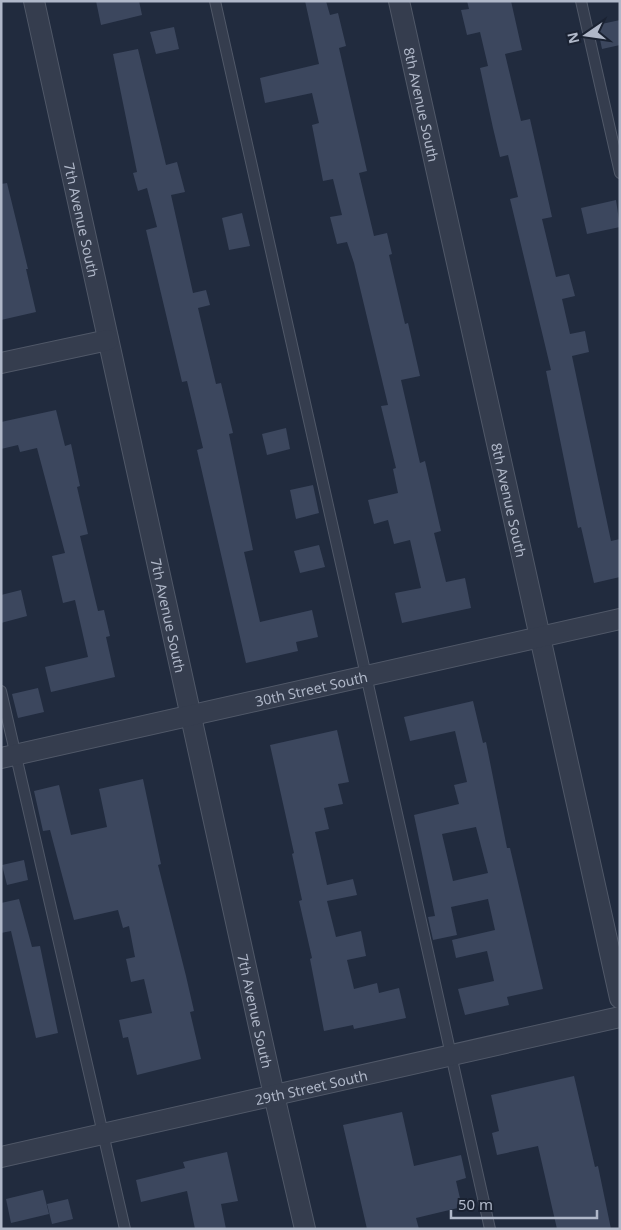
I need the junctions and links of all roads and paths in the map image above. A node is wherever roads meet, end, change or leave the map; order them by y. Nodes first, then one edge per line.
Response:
1 (34, 1) edge
2 (214, 1) edge
3 (399, 1) edge
4 (581, 1) edge
5 (620, 173) edge
6 (108, 340) junction
7 (1, 363) edge
8 (620, 619) edge
9 (540, 637) junction
10 (366, 676) junction
11 (1, 691) edge
12 (191, 716) junction
13 (8, 756) edge
14 (620, 998) edge
15 (620, 1017) edge
16 (451, 1055) junction
17 (274, 1096) junction
18 (104, 1134) junction
19 (1, 1157) edge
20 (125, 1229) edge
21 (305, 1229) edge
22 (490, 1229) edge

1 - 6 street, 7th Avenue South
2 - 10 lane
3 - 9 street, 8th Avenue South
4 - 5 lane
6 - 7 street
6 - 12 street, 7th Avenue South
8 - 9 street, 30th Street South
9 - 10 street, 30th Street South
9 - 14 street, 8th Avenue South
10 - 12 street, 30th Street South
10 - 16 lane
11 - 13 lane
12 - 13 street, 30th Street South
12 - 17 street, 7th Avenue South
13 - 18 lane
15 - 16 street, 29th Street South
16 - 17 street, 29th Street South
16 - 22 lane
17 - 18 street, 29th Street South
17 - 21 street, 7th Avenue South
18 - 19 street, 29th Street South
18 - 20 lane

